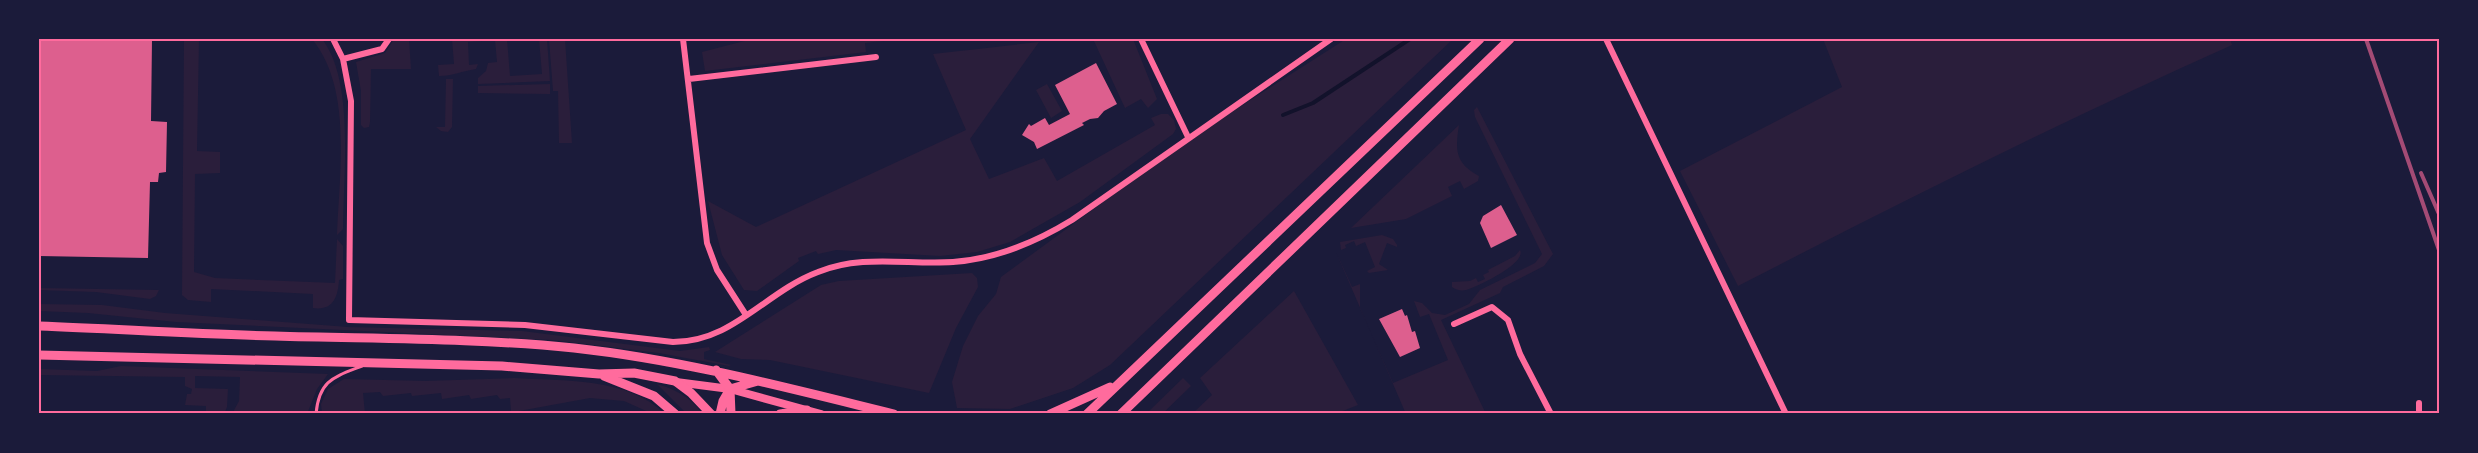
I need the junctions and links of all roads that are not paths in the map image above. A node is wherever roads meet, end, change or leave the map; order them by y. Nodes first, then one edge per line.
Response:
1 (333, 39) edge
2 (389, 39) edge
3 (683, 39) edge
4 (1141, 39) edge
5 (1331, 39) edge
6 (1480, 39) edge
7 (1510, 39) edge
8 (1606, 39) edge
9 (876, 57) dead end
10 (343, 59) junction
11 (689, 79) junction
12 (1188, 137) junction
13 (746, 315) junction
14 (1454, 324) dead end
15 (39, 326) edge
16 (39, 355) edge
17 (367, 364) junction
18 (716, 370) junction
19 (599, 374) junction
20 (675, 381) junction
21 (760, 381) junction
22 (1119, 383) junction
23 (730, 389) junction
24 (2419, 403) dead end
25 (807, 410) junction
26 (1131, 410) edge
27 (316, 414) edge
28 (675, 414) edge
29 (711, 414) edge
30 (720, 414) edge
31 (731, 414) edge
32 (780, 414) edge
33 (821, 414) edge
34 (894, 414) edge
35 (1050, 414) edge
36 (1087, 414) edge
37 (1121, 414) edge
38 (1551, 414) edge
39 (1786, 414) edge
40 (2419, 414) edge

1 - 10 street
2 - 10 street
3 - 11 street
4 - 12 street
5 - 12 street
6 - 22 main road
7 - 26 main road
8 - 39 street
9 - 11 street
10 - 13 street
11 - 13 street
12 - 13 street
14 - 38 street
15 - 18 main road
16 - 17 main road
17 - 19 main road
17 - 27 lane
18 - 21 main road
18 - 23 main road
19 - 20 main road
19 - 28 main road
20 - 23 street
20 - 29 main road
21 - 23 main road
21 - 34 main road
22 - 35 main road
22 - 36 main road
23 - 25 street
23 - 30 main road
23 - 31 main road
24 - 40 street
25 - 32 main road
25 - 33 street
26 - 37 main road

